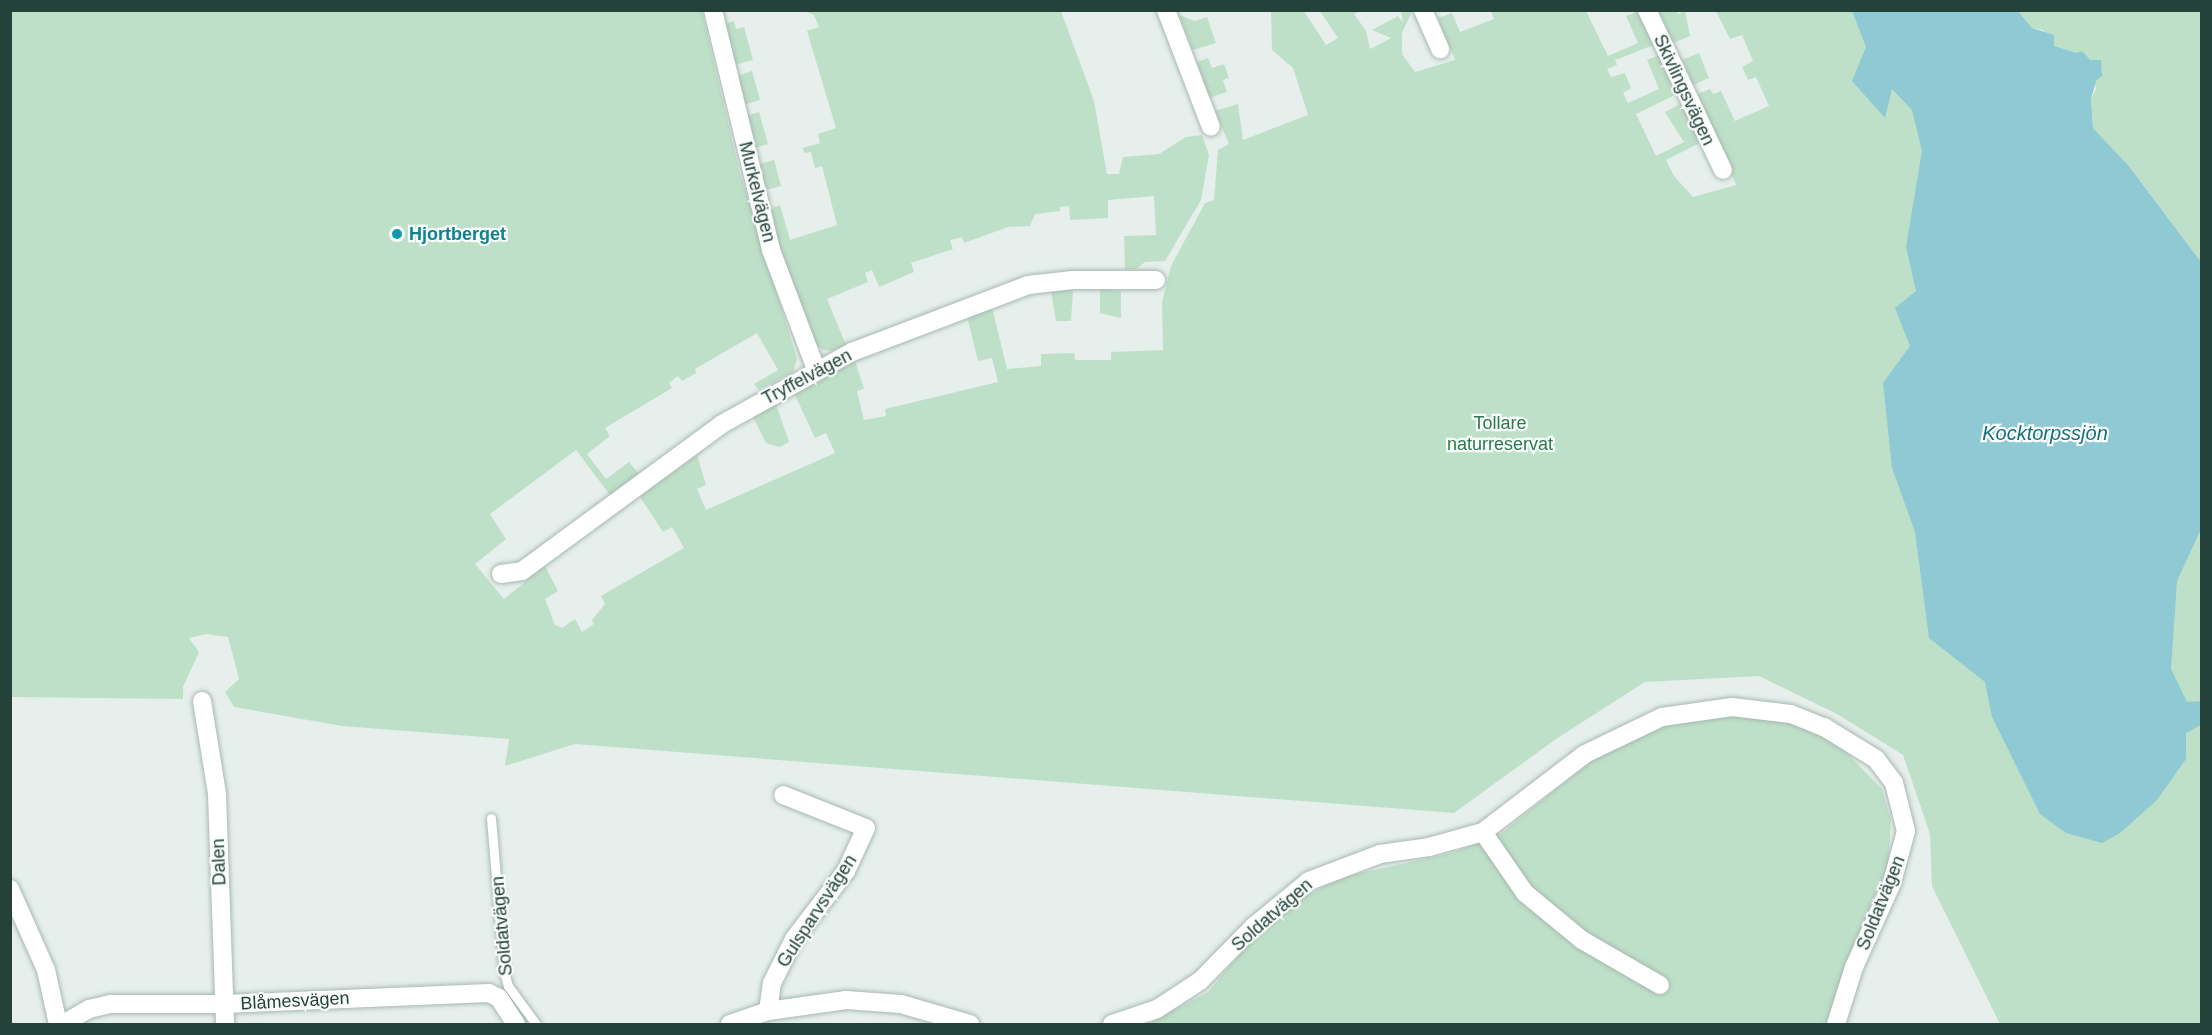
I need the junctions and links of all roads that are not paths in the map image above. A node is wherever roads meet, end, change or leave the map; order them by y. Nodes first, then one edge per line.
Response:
1 (713, 10) edge
2 (1166, 10) edge
3 (1423, 10) edge
4 (1647, 10) edge
5 (1440, 48) dead end
6 (1211, 127) dead end
7 (1722, 170) dead end
8 (1156, 280) dead end
9 (816, 369) junction
10 (501, 574) dead end
11 (201, 700) dead end
12 (783, 795) dead end
13 (491, 818) dead end
14 (1483, 832) junction
15 (10, 889) edge
16 (1659, 985) dead end
17 (224, 1004) junction
18 (768, 1011) junction
19 (58, 1024) edge
20 (63, 1024) edge
21 (225, 1024) edge
22 (516, 1024) edge
23 (536, 1024) edge
24 (730, 1024) edge
25 (970, 1024) edge
26 (1112, 1024) edge
27 (1836, 1024) edge

1 - 9 street, Murkelvägen
2 - 6 street
3 - 5 street
4 - 7 street, Skivlingsvägen
8 - 9 street, Tryffelvägen
9 - 10 street, Tryffelvägen
11 - 17 street, Dalen
12 - 18 street, Gulsparvsvägen
13 - 23 lane, Soldatvägen
14 - 16 street
14 - 26 street, Soldatvägen
14 - 27 street, Soldatvägen
15 - 19 street
17 - 20 street, Blåmesvägen
17 - 21 street, Dalen
17 - 22 street, Blåmesvägen
18 - 24 street
18 - 25 street

